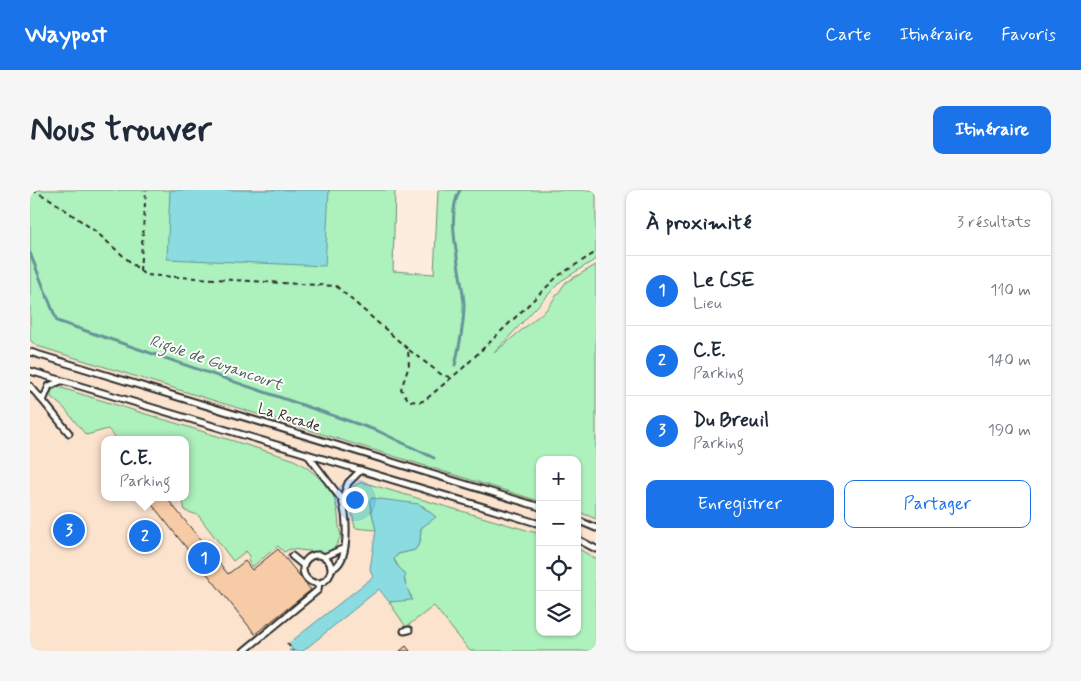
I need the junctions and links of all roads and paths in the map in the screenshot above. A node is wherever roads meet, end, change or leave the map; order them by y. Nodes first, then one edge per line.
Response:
1 (32, 190) edge
2 (146, 190) edge
3 (596, 252) edge
4 (140, 271) junction
5 (408, 349) junction
6 (30, 352) edge
7 (30, 371) edge
8 (450, 377) junction
9 (62, 380) junction
10 (30, 386) edge
11 (43, 401) junction
12 (69, 433) dead end
13 (307, 454) junction
14 (361, 470) junction
15 (342, 500) junction
16 (536, 506) edge
17 (581, 522) edge
18 (536, 523) edge
19 (596, 528) edge
20 (581, 541) edge
21 (342, 549) junction
22 (596, 549) edge
23 (292, 556) dead end
24 (324, 557) junction
25 (303, 565) junction
26 (331, 569) junction
27 (319, 583) junction
28 (287, 643) dead end
29 (244, 651) edge
30 (293, 651) edge

1 - 4 path
2 - 4 path
3 - 8 path
4 - 5 path
5 - 8 path
5 - 8 path
6 - 16 lane, La Rocade
7 - 9 lane, La Rocade
9 - 11 lane
9 - 13 lane, La Rocade
10 - 11 lane
11 - 12 lane
13 - 14 lane, La Rocade
13 - 15 lane
14 - 15 lane
14 - 18 lane, La Rocade
15 - 21 lane
17 - 19 lane
20 - 22 lane
21 - 24 lane
21 - 26 lane
23 - 25 lane
24 - 25 lane
24 - 26 lane
25 - 27 lane
26 - 27 lane
27 - 29 lane
28 - 30 path

